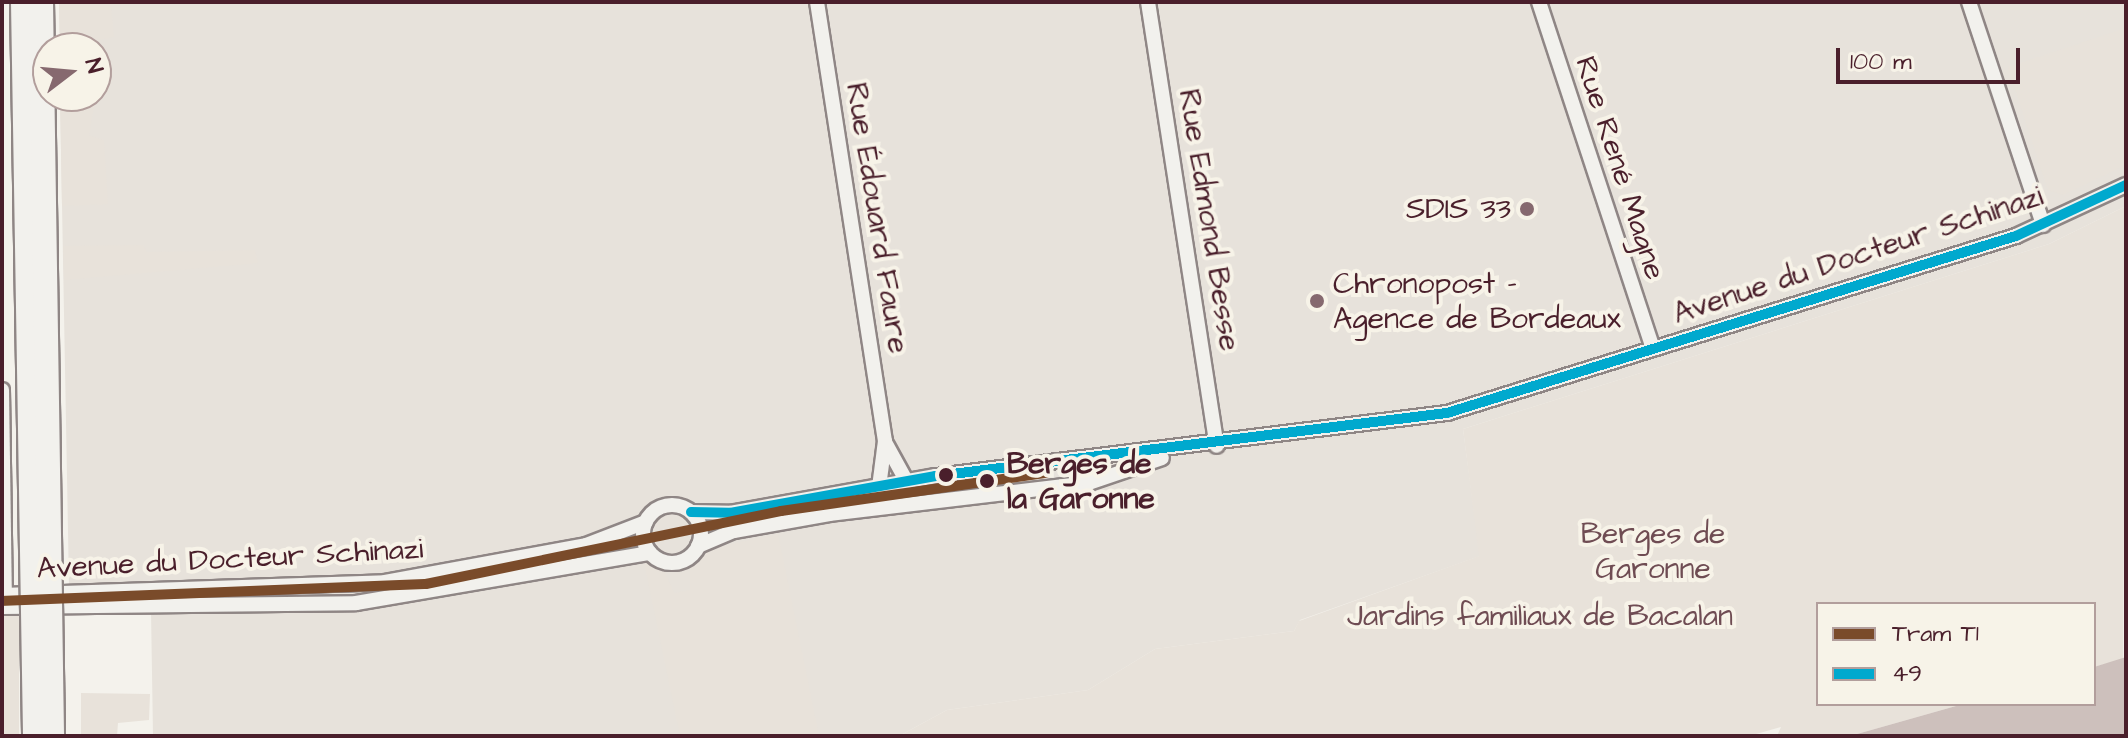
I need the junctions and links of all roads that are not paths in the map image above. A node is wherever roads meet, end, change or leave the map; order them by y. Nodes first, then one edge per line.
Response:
1 (23, 2) edge
2 (41, 2) edge
3 (817, 2) edge
4 (1148, 2) edge
5 (1539, 2) edge
6 (1969, 2) edge
7 (2126, 185) edge
8 (2043, 225) junction
9 (1653, 349) junction
10 (2, 390) edge
11 (885, 441) junction
12 (1217, 446) junction
13 (1179, 451) junction
14 (907, 482) junction
15 (879, 487) junction
16 (691, 512) junction
17 (646, 522) junction
18 (698, 546) junction
19 (650, 553) junction
20 (3, 599) edge
21 (35, 736) edge
22 (52, 736) edge

1 - 21 highway, bridge
2 - 22 highway, bridge
3 - 11 street, Rue Édouard Faure
4 - 12 street, Rue Edmond Besse
5 - 9 street, Rue René Magne
6 - 8 street
7 - 8 street, Avenue du Docteur Schinazi
8 - 9 street, Avenue du Docteur Schinazi
9 - 12 street, Avenue du Docteur Schinazi
10 - 20 street
11 - 14 street, Rue Édouard Faure
11 - 15 street, Rue Édouard Faure
12 - 13 street, Avenue du Docteur Schinazi
13 - 14 street, Avenue du Docteur Schinazi
13 - 18 street, Avenue du Docteur Schinazi
14 - 15 street, Avenue du Docteur Schinazi
15 - 16 street, Avenue du Docteur Schinazi
16 - 17 street
16 - 18 street
17 - 19 street
17 - 20 street, Avenue du Docteur Schinazi
18 - 19 street
19 - 20 street, Avenue du Docteur Schinazi

